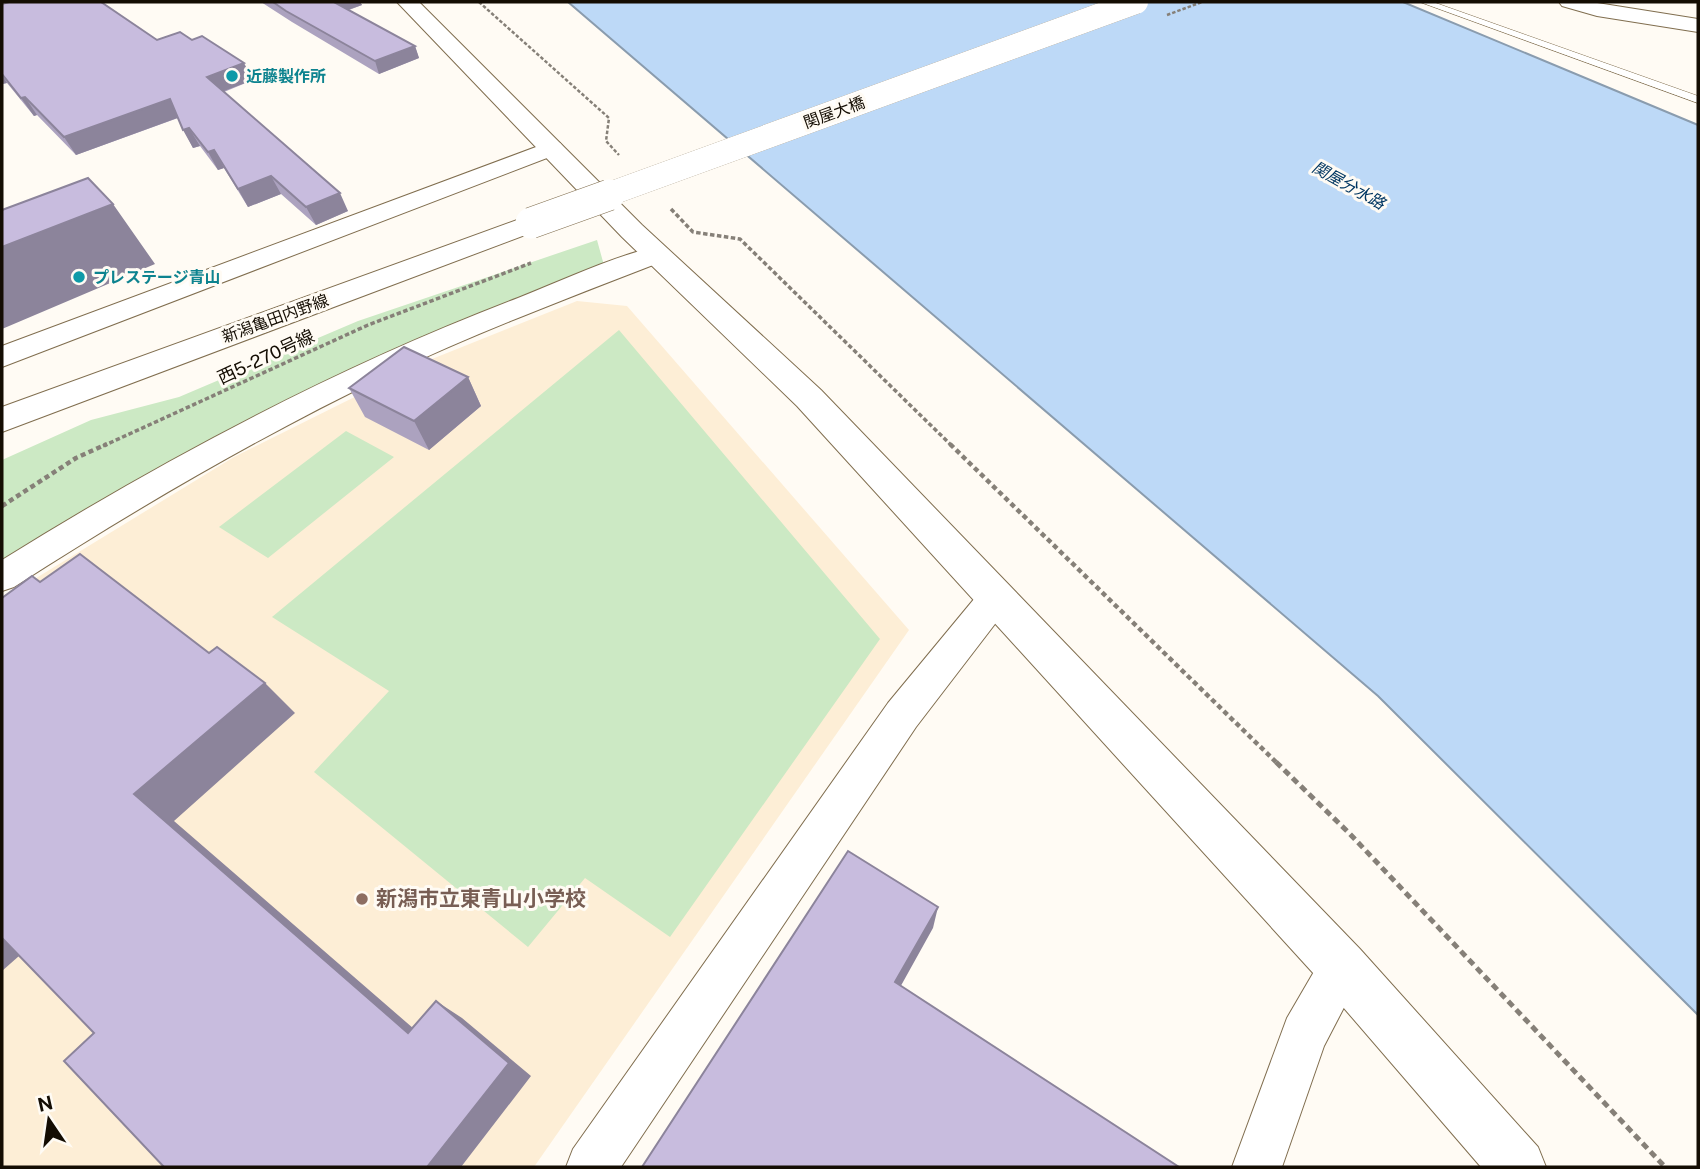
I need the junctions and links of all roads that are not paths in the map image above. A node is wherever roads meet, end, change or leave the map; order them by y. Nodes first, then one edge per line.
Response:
1 (407, 2) edge
2 (1136, 2) edge
3 (1425, 2) edge
4 (1570, 2) edge
5 (1698, 26) edge
6 (1698, 100) edge
7 (552, 148) junction
8 (531, 223) joint
9 (657, 254) junction
10 (2, 357) edge
11 (8, 418) edge
12 (2, 577) edge
13 (996, 597) junction
14 (1342, 967) junction
15 (591, 1167) edge
16 (1257, 1167) edge
17 (1518, 1167) edge

1 - 7 street
2 - 8 street, 関屋大橋, bridge
3 - 6 lane
4 - 5 street
7 - 9 street
7 - 10 street
8 - 11 street, 新潟亀田内野線
9 - 12 street
9 - 13 street
13 - 14 street
13 - 15 street
14 - 16 street
14 - 17 street

